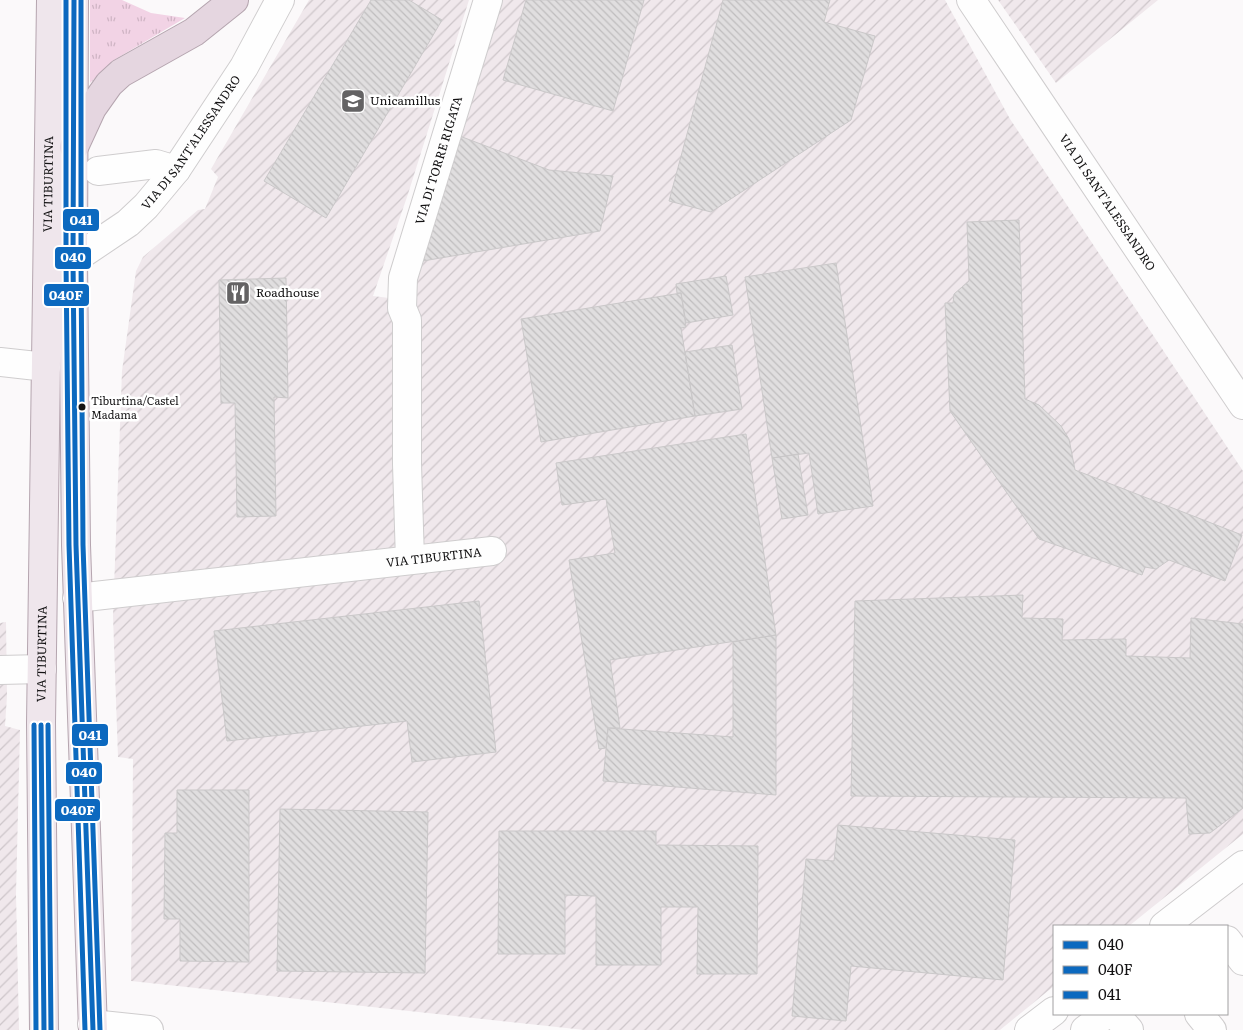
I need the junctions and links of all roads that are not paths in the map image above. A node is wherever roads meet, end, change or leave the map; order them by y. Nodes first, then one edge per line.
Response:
1 (51, 0) edge
2 (74, 0) edge
3 (234, 0) edge
4 (280, 0) edge
5 (488, 0) edge
6 (971, 0) edge
7 (74, 147) junction
8 (176, 170) junction
9 (98, 171) dead end
10 (73, 260) junction
11 (0, 362) edge
12 (46, 367) junction
13 (1243, 405) edge
14 (492, 551) dead end
15 (410, 560) junction
16 (77, 598) junction
17 (42, 669) junction
18 (0, 670) edge
19 (1243, 865) edge
20 (1165, 925) edge
21 (1228, 941) edge
22 (1243, 961) edge
23 (1053, 1012) edge
24 (1105, 1015) edge
25 (1117, 1015) edge
26 (1200, 1015) edge
27 (93, 1027) edge
28 (44, 1030) edge
29 (149, 1030) edge
30 (1029, 1030) edge
31 (1085, 1030) edge
32 (1129, 1030) edge
33 (1212, 1030) edge

1 - 12 main road, VIA TIBURTINA
2 - 7 main road, VIA TIBURTINA
3 - 7 highway
4 - 8 street, VIA DI SANT'ALESSANDRO
5 - 15 street, VIA DI TORRE RIGATA
6 - 13 street, VIA DI SANT'ALESSANDRO
7 - 10 main road, VIA TIBURTINA
8 - 9 street
8 - 10 street, VIA DI SANT'ALESSANDRO
10 - 16 main road, VIA TIBURTINA
11 - 12 street
12 - 17 main road, VIA TIBURTINA
14 - 15 street, VIA TIBURTINA
15 - 16 street, VIA TIBURTINA
16 - 27 main road, VIA TIBURTINA
17 - 18 street
17 - 28 main road, VIA TIBURTINA
19 - 20 street
21 - 22 street
23 - 30 street
24 - 31 street
25 - 32 street
26 - 33 street
27 - 29 street

